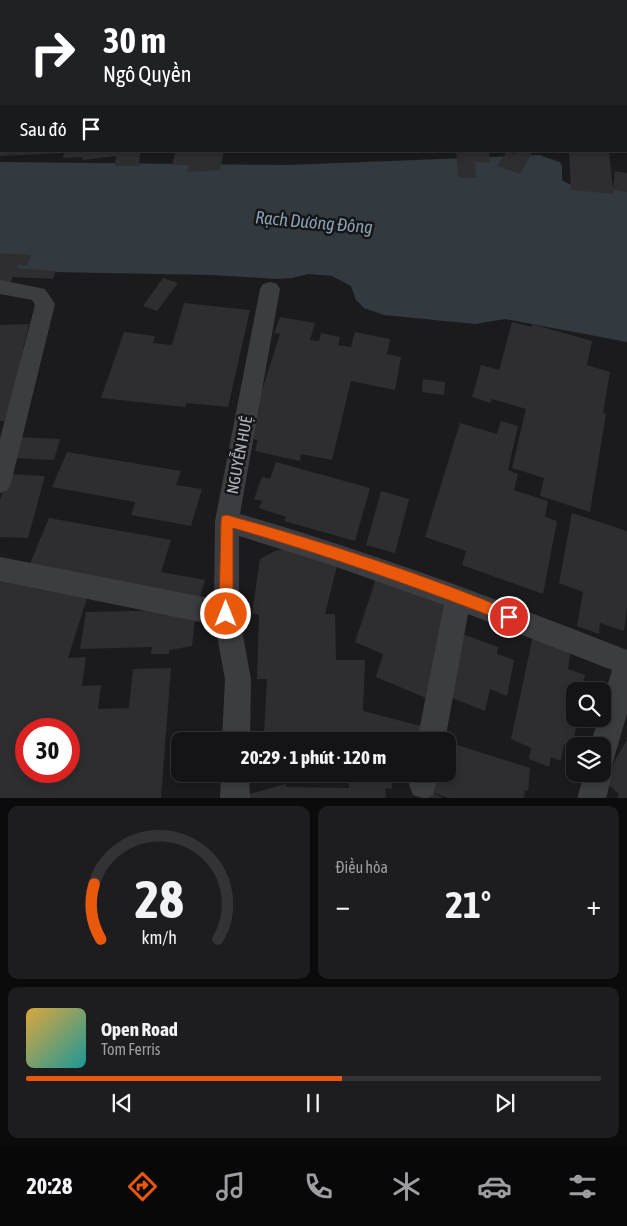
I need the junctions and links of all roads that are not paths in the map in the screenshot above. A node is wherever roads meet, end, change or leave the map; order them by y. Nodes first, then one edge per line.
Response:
1 (0, 287) edge
2 (270, 289) dead end
3 (0, 483) edge
4 (227, 521) junction
5 (0, 569) edge
6 (458, 597) junction
7 (226, 614) junction
8 (627, 663) edge
9 (236, 732) edge
10 (433, 732) edge
11 (607, 737) edge
12 (235, 782) edge
13 (596, 782) edge
14 (235, 798) edge
15 (591, 798) edge

1 - 3 street
2 - 4 street, NGUYỄN HUỆ
4 - 6 street
4 - 7 street, NGUYỄN HUỆ
5 - 7 street
6 - 8 street
6 - 10 street
7 - 9 street, NGUYỄN HUỆ
8 - 11 street
12 - 14 street
13 - 15 street

